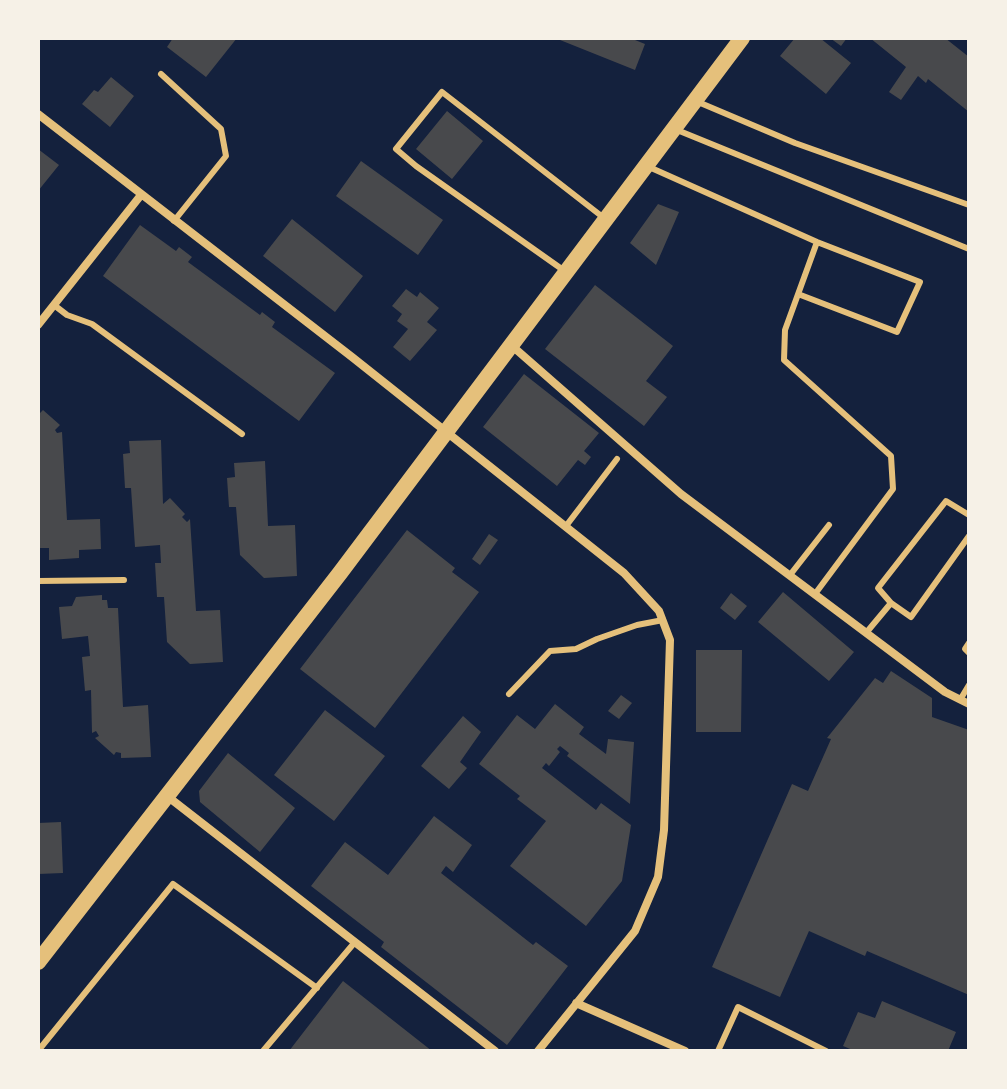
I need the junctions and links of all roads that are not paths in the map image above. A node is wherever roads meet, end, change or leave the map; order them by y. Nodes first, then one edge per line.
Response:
1 (742, 38) edge
2 (161, 74) dead end
3 (695, 100) junction
4 (38, 114) edge
5 (674, 129) junction
6 (646, 166) junction
7 (141, 195) junction
8 (969, 205) edge
9 (606, 219) junction
10 (174, 221) junction
11 (817, 242) junction
12 (969, 249) edge
13 (566, 272) junction
14 (798, 294) junction
15 (54, 305) junction
16 (38, 325) edge
17 (511, 345) junction
18 (446, 431) junction
19 (242, 434) dead end
20 (617, 459) dead end
21 (969, 515) edge
22 (829, 525) dead end
23 (566, 526) junction
24 (969, 536) edge
25 (790, 575) junction
26 (124, 580) dead end
27 (38, 581) edge
28 (815, 594) junction
29 (891, 603) junction
30 (663, 620) junction
31 (866, 633) junction
32 (969, 643) edge
33 (969, 653) edge
34 (969, 685) edge
35 (509, 694) dead end
36 (965, 702) edge
37 (167, 796) junction
38 (355, 942) junction
39 (38, 962) edge
40 (317, 988) junction
41 (576, 1003) junction
42 (40, 1046) edge
43 (263, 1051) edge
44 (495, 1051) edge
45 (538, 1051) edge
46 (685, 1051) edge
47 (718, 1051) edge
48 (826, 1051) edge

1 - 3 main road
2 - 10 lane
3 - 5 main road
3 - 8 lane
4 - 7 street
5 - 6 main road
5 - 12 lane
6 - 9 main road
6 - 11 lane
7 - 10 street
7 - 15 street
9 - 13 main road
9 - 13 lane
10 - 18 street
11 - 14 lane
11 - 14 lane
13 - 17 main road
14 - 28 lane
15 - 16 street
15 - 19 lane
17 - 18 main road
17 - 25 street
18 - 23 street
18 - 37 main road
20 - 23 lane
21 - 29 lane
22 - 25 lane
23 - 30 street
24 - 29 lane
25 - 28 street
26 - 27 lane
28 - 31 street
29 - 31 lane
30 - 35 lane
30 - 41 street
31 - 36 street
32 - 33 lane
34 - 36 lane
37 - 38 street
37 - 39 main road
38 - 40 lane
38 - 44 street
40 - 42 lane
40 - 43 lane
41 - 45 street
41 - 46 street
47 - 48 lane

